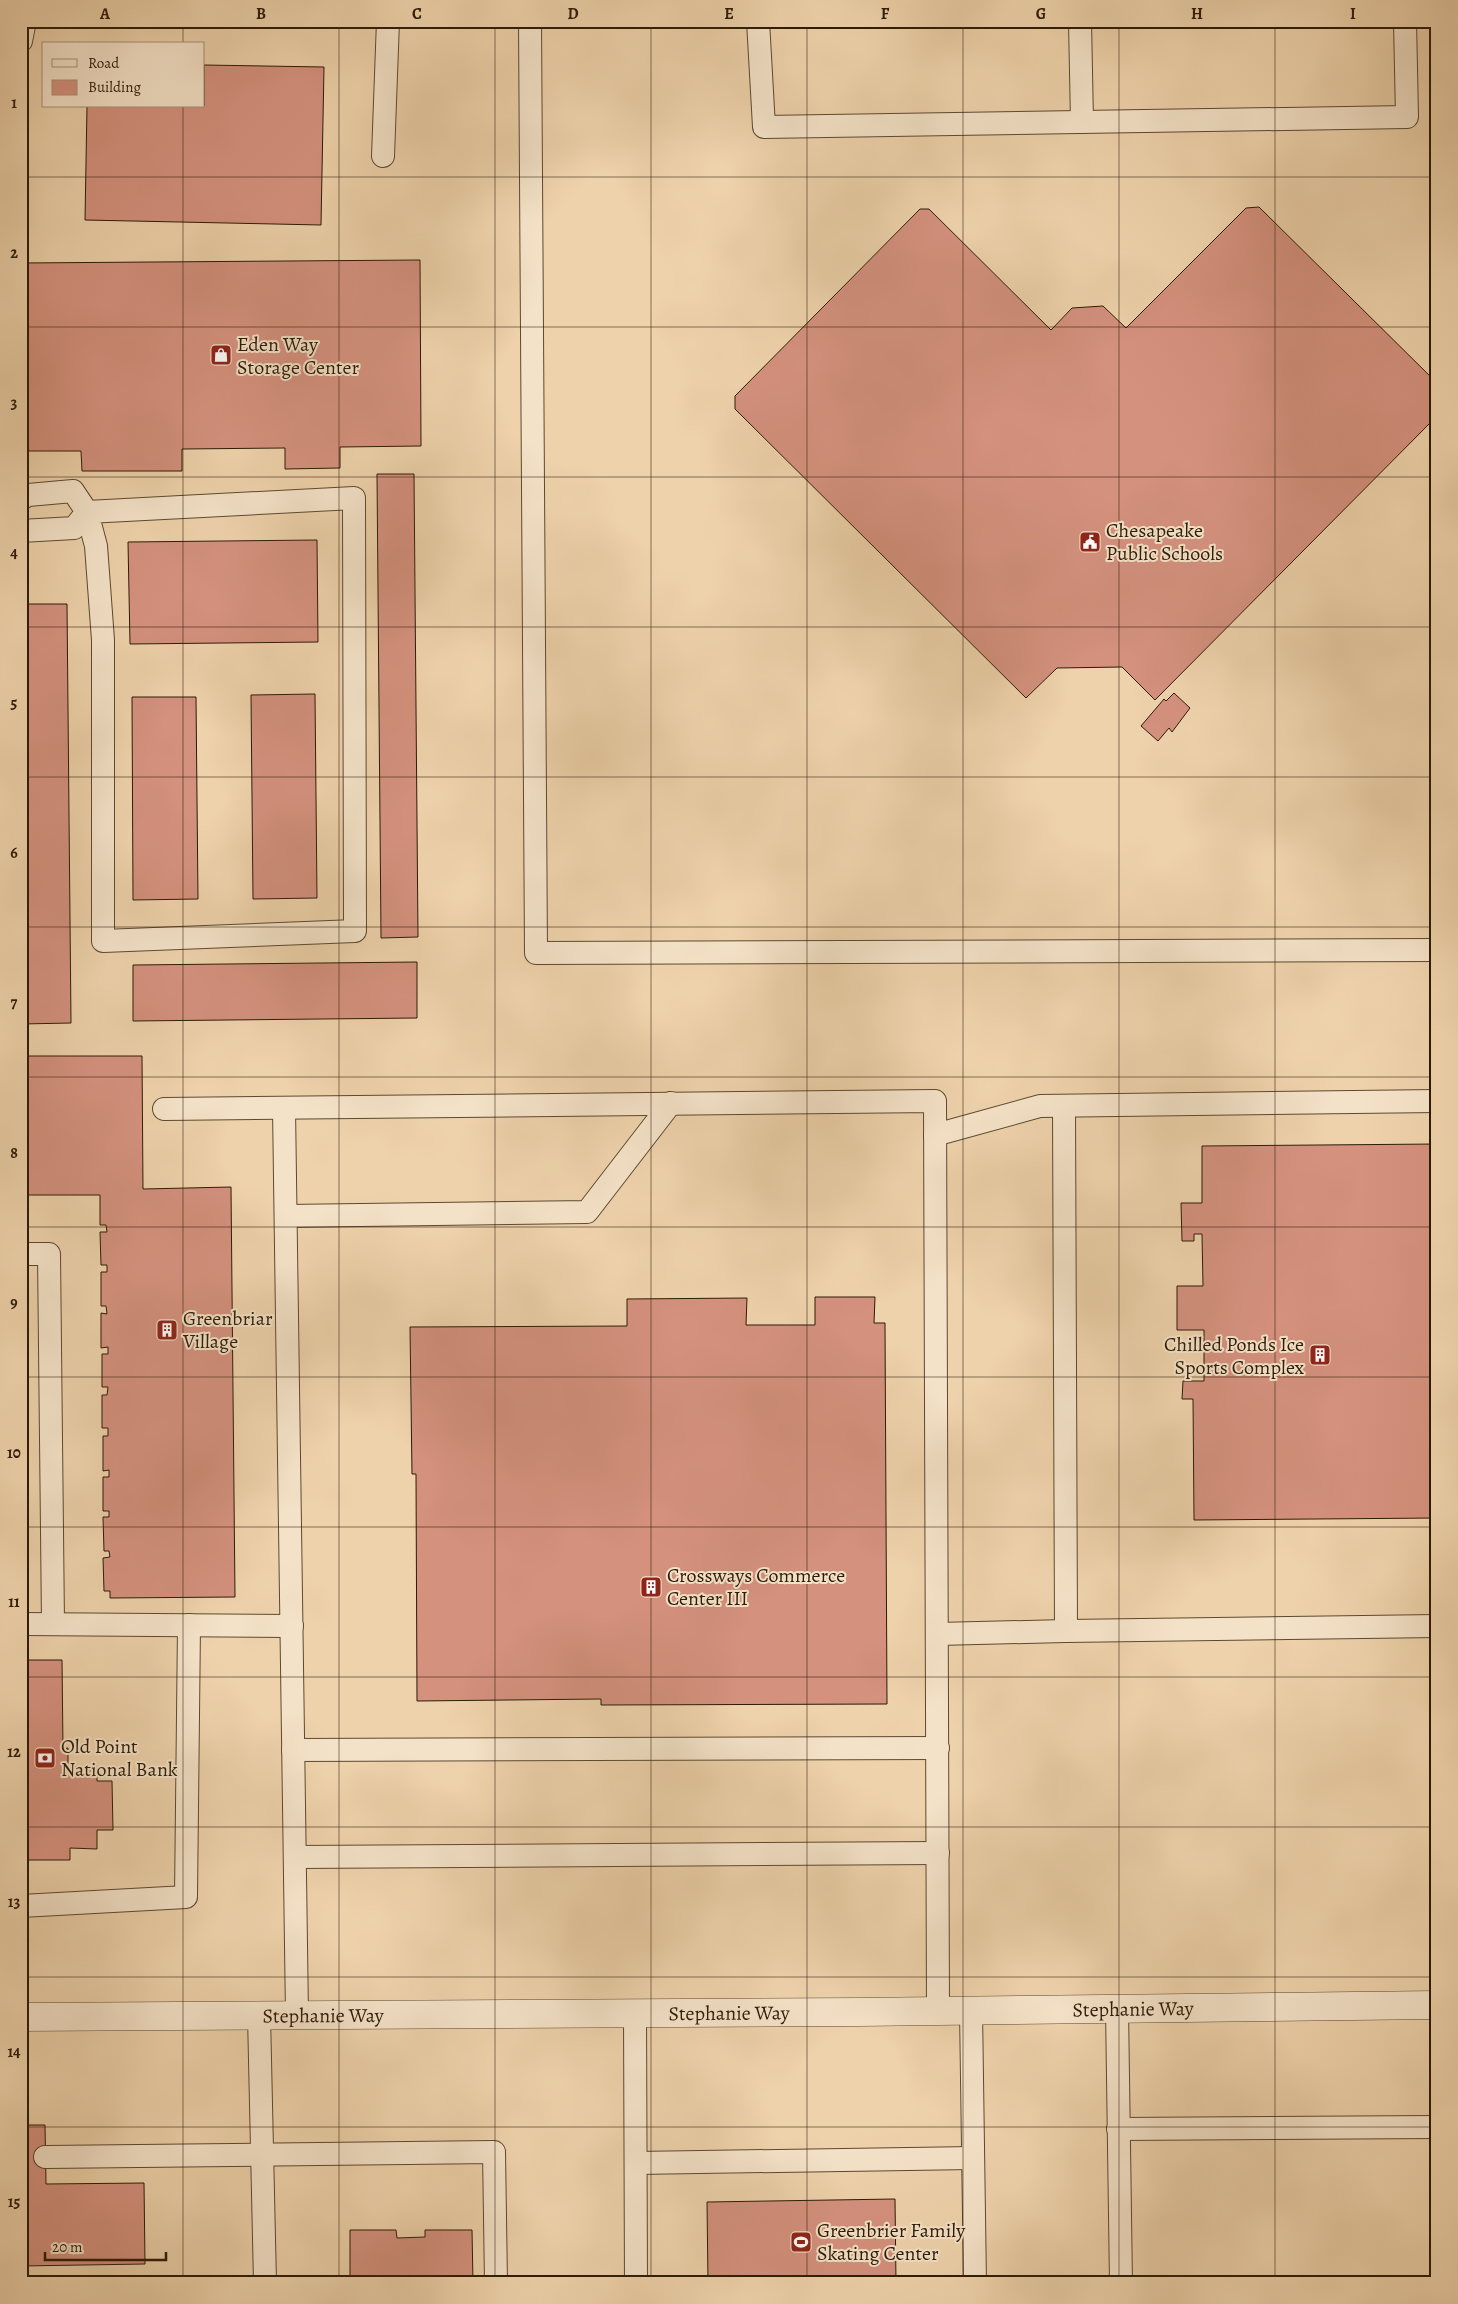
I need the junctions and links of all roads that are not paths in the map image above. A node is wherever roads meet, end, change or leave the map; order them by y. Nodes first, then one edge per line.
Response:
1 (25, 21) edge
2 (388, 21) edge
3 (530, 21) edge
4 (758, 21) edge
5 (1080, 21) edge
6 (1405, 21) edge
7 (21, 41) edge
8 (1082, 122) junction
9 (383, 156) dead end
10 (21, 499) edge
11 (87, 512) junction
12 (21, 531) edge
13 (1437, 950) edge
14 (1437, 1101) edge
15 (671, 1103) junction
16 (1064, 1106) junction
17 (284, 1108) junction
18 (164, 1109) dead end
19 (935, 1135) junction
20 (286, 1216) junction
21 (21, 1254) edge
22 (21, 1624) edge
23 (53, 1624) junction
24 (190, 1625) junction
25 (292, 1626) junction
26 (1437, 1626) edge
27 (1066, 1631) junction
28 (937, 1634) junction
29 (938, 1748) junction
30 (293, 1750) junction
31 (938, 1853) junction
32 (295, 1857) junction
33 (21, 1906) edge
34 (1437, 2005) edge
35 (1116, 2008) junction
36 (971, 2010) junction
37 (938, 2011) junction
38 (635, 2013) junction
39 (259, 2015) junction
40 (297, 2015) junction
41 (21, 2017) edge
42 (1437, 2127) edge
43 (1118, 2129) junction
44 (263, 2155) junction
45 (46, 2157) dead end
46 (973, 2158) junction
47 (636, 2163) junction
48 (265, 2283) edge
49 (496, 2283) edge
50 (636, 2283) edge
51 (975, 2283) edge
52 (1121, 2283) edge

1 - 7 lane
2 - 9 lane
3 - 13 lane
4 - 8 lane
5 - 8 lane
6 - 8 lane
10 - 11 lane
11 - 11 lane
11 - 12 lane
14 - 16 lane
15 - 17 lane
15 - 19 lane
15 - 20 lane
16 - 19 lane
16 - 27 lane
17 - 18 lane
17 - 20 lane
19 - 28 lane
20 - 25 lane
21 - 23 lane
22 - 23 lane
23 - 24 lane
24 - 25 lane
24 - 33 lane
25 - 30 lane
26 - 27 lane
27 - 28 lane
28 - 29 lane
29 - 30 lane
29 - 31 lane
30 - 32 lane
31 - 32 lane
31 - 37 lane
32 - 40 lane
34 - 35 street, Stephanie Way
35 - 36 street, Stephanie Way
35 - 43 lane
36 - 37 street, Stephanie Way
36 - 46 lane
37 - 38 street, Stephanie Way
38 - 40 street, Stephanie Way
38 - 47 lane
39 - 40 street, Stephanie Way
39 - 41 street, Stephanie Way
39 - 44 lane
42 - 43 lane
43 - 52 lane
44 - 45 lane
44 - 48 lane
44 - 49 lane
46 - 47 lane
46 - 51 lane
47 - 50 lane

